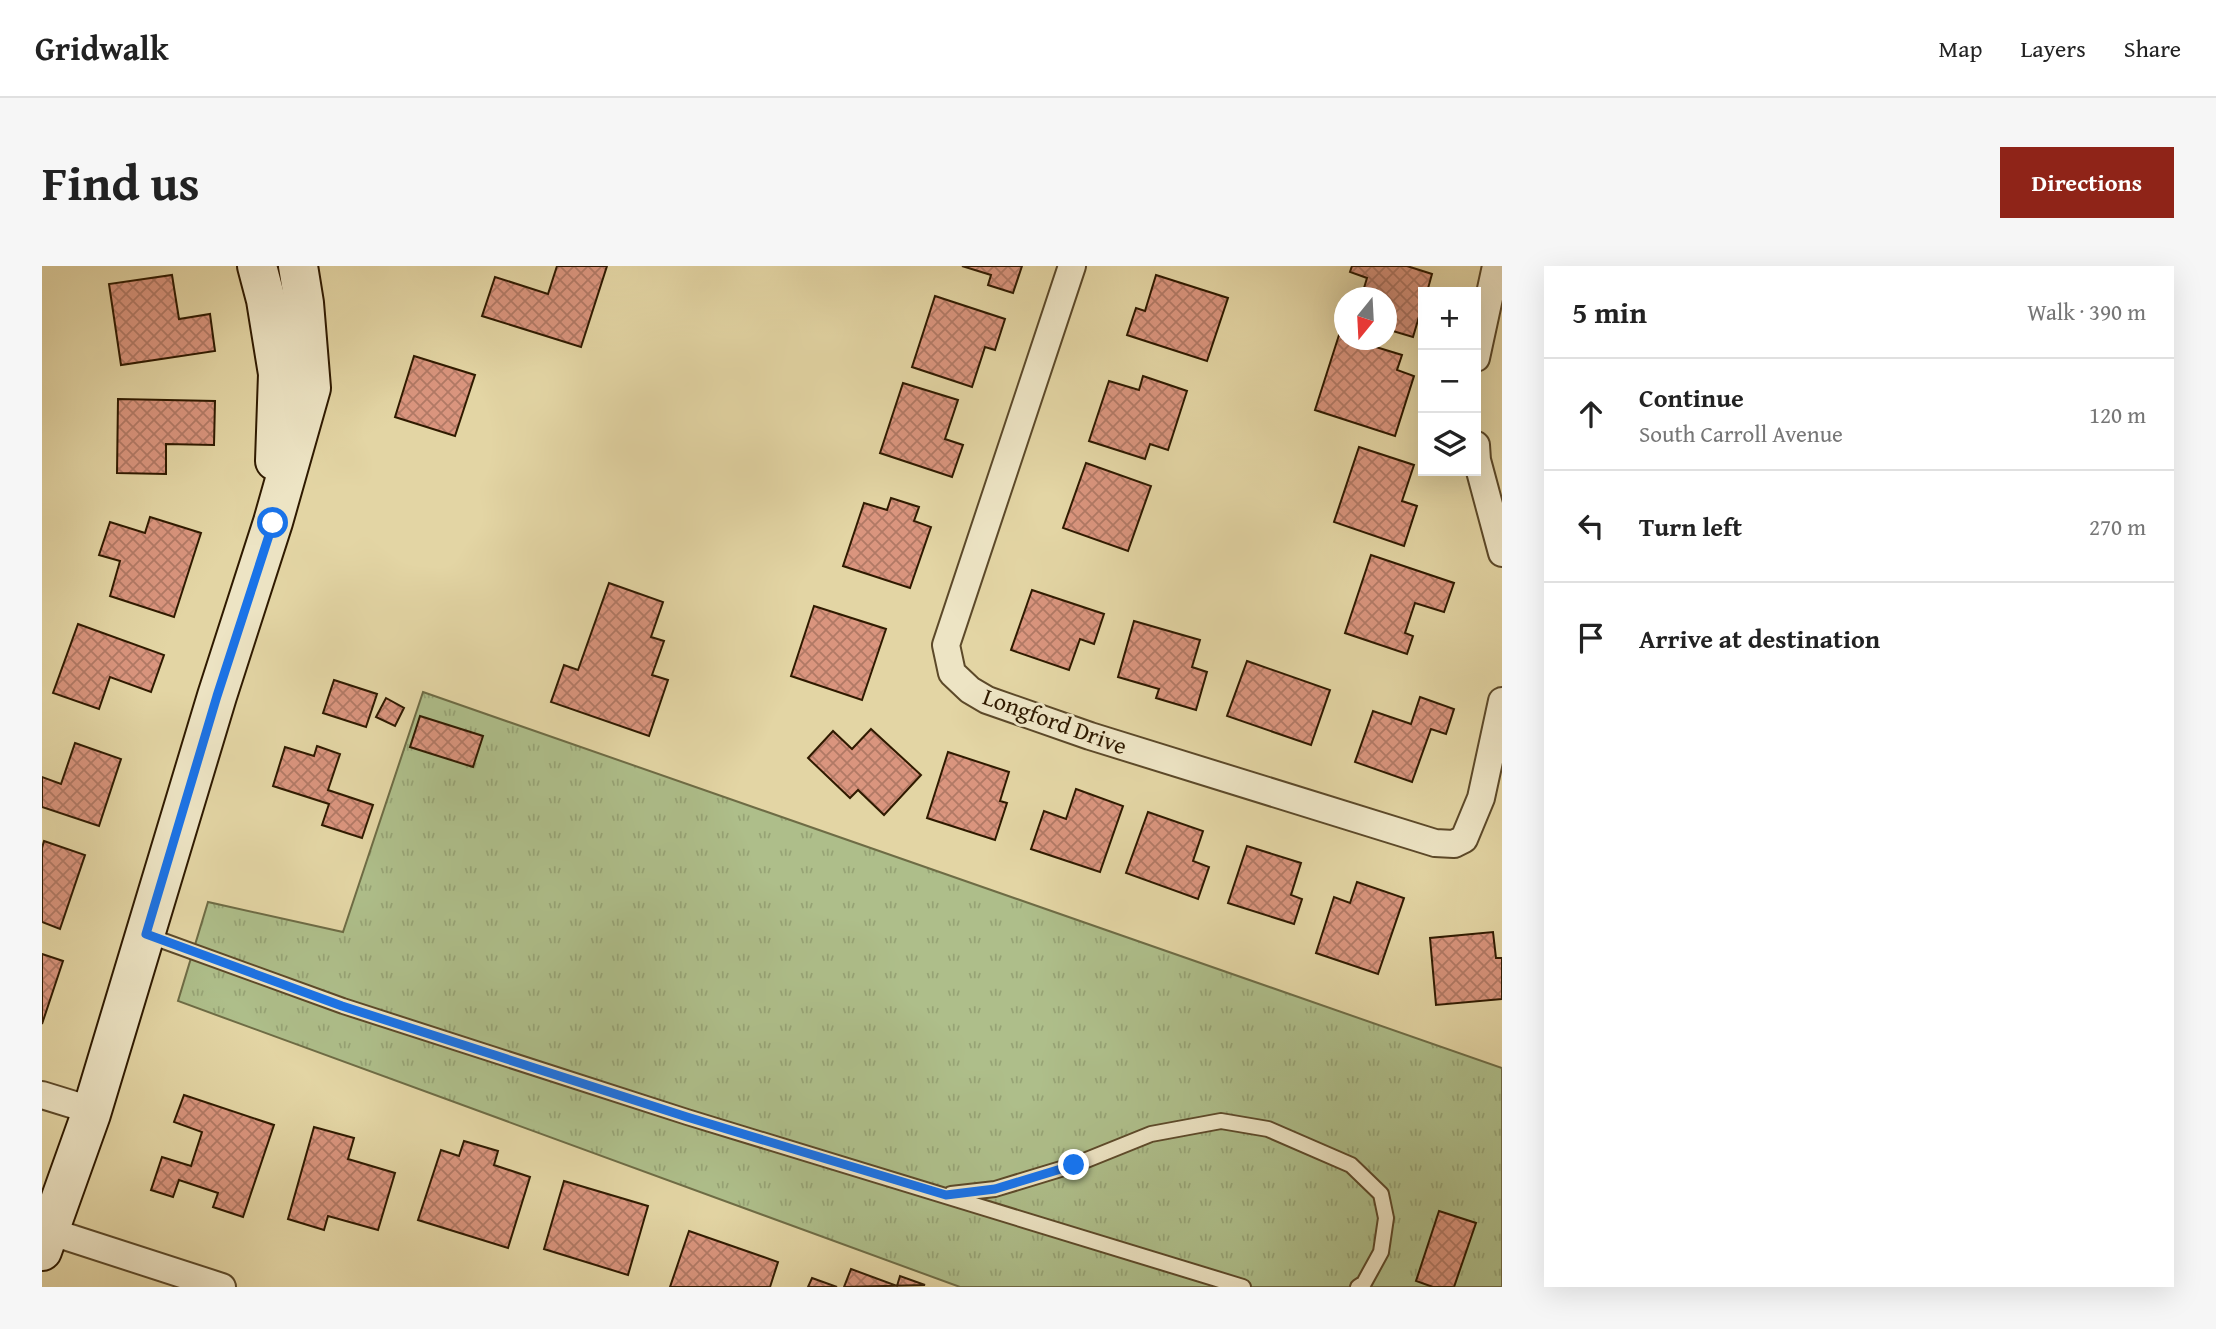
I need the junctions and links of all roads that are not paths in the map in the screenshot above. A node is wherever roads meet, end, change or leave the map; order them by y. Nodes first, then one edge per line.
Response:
1 (257, 266) edge
2 (298, 266) edge
3 (1072, 266) edge
4 (1496, 266) edge
5 (1478, 350) edge
6 (1481, 475) edge
7 (273, 523) junction
8 (1502, 554) edge
9 (1502, 701) edge
10 (146, 934) junction
11 (42, 1095) edge
12 (91, 1114) junction
13 (946, 1195) junction
14 (46, 1241) edge
15 (222, 1287) edge
16 (1243, 1287) edge
17 (1358, 1287) edge

1 - 7 main road
2 - 7 main road
3 - 9 street, Longford Drive
4 - 5 street
6 - 8 street
7 - 10 main road
10 - 12 main road
10 - 13 lane
11 - 12 street
12 - 14 main road
13 - 16 lane
13 - 17 lane
14 - 15 street

